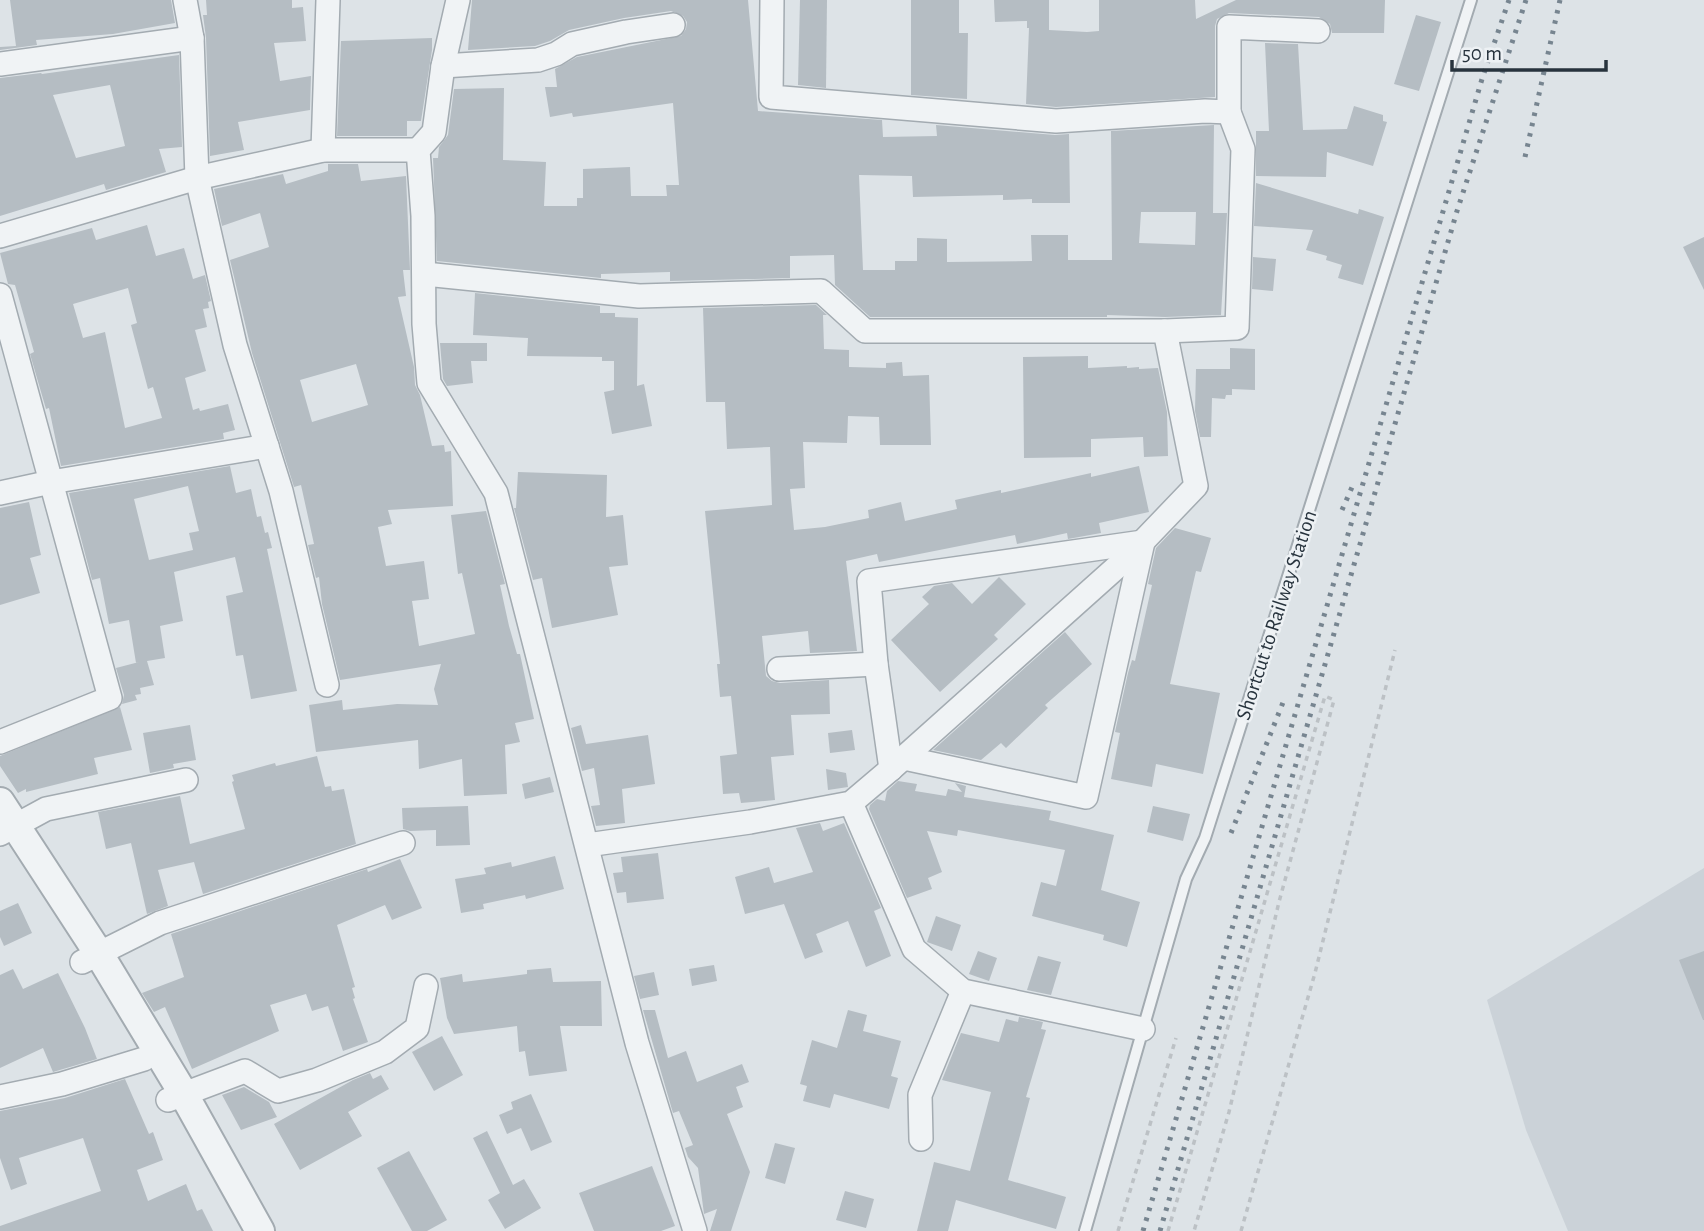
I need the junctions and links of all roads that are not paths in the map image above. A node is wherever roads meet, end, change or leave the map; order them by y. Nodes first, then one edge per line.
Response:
1 (185, 0) edge
2 (328, 0) edge
3 (458, 0) edge
4 (772, 0) edge
5 (1472, 0) edge
6 (673, 25) dead end
7 (1318, 31) dead end
8 (192, 38) junction
9 (0, 64) edge
10 (443, 66) junction
11 (1229, 112) junction
12 (323, 150) junction
13 (418, 150) junction
14 (197, 178) junction
15 (0, 236) edge
16 (425, 274) junction
17 (0, 295) edge
18 (1165, 331) junction
19 (267, 446) junction
20 (51, 482) junction
21 (0, 493) edge
22 (1143, 542) junction
23 (876, 664) junction
24 (779, 669) dead end
25 (327, 685) dead end
26 (0, 742) edge
27 (897, 764) junction
28 (186, 780) dead end
29 (0, 802) edge
30 (851, 803) junction
31 (6, 831) edge
32 (403, 843) dead end
33 (587, 845) junction
34 (91, 958) junction
35 (426, 986) dead end
36 (963, 990) junction
37 (1143, 1029) junction
38 (144, 1059) junction
39 (0, 1097) edge
40 (176, 1097) junction
41 (921, 1139) dead end
42 (243, 1231) edge
43 (260, 1231) edge
44 (695, 1231) edge
45 (1085, 1231) edge

1 - 8 street
2 - 12 street
3 - 10 street
4 - 11 street
5 - 37 lane, Shortcut to Railway Station
6 - 10 street
7 - 11 street
8 - 9 street
8 - 14 street
10 - 13 street
11 - 18 street
12 - 13 street
12 - 14 street
13 - 16 street
14 - 15 street
14 - 19 street
16 - 18 street
16 - 33 street
17 - 20 street
18 - 22 street
19 - 20 street
19 - 25 street
20 - 21 street
20 - 26 street
22 - 23 street
22 - 27 street
22 - 27 street
23 - 24 street
23 - 27 street
27 - 30 street
28 - 31 street
29 - 31 street
30 - 33 street
30 - 36 street
31 - 34 street
32 - 34 street
33 - 44 street
34 - 38 street
34 - 40 street
35 - 40 street
36 - 37 street
36 - 41 street
37 - 45 lane, Shortcut to Railway Station
38 - 39 street
38 - 40 street
40 - 42 street
40 - 43 street

